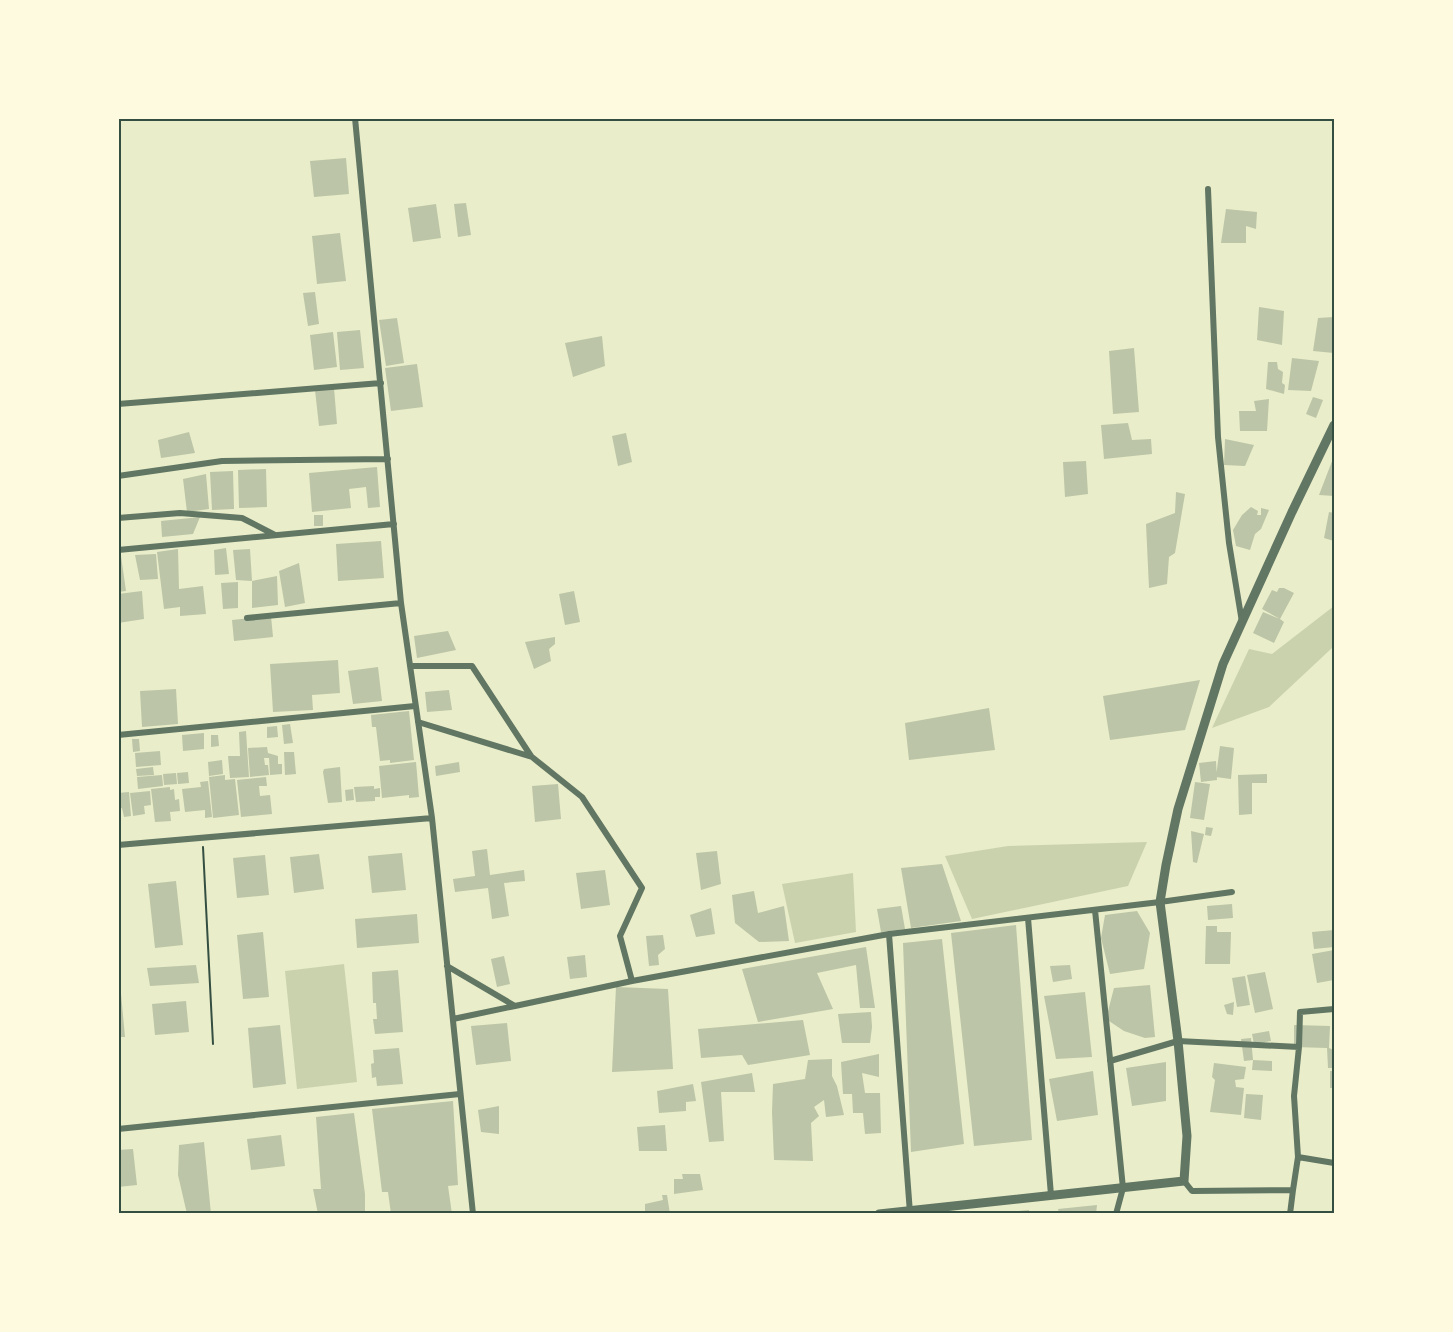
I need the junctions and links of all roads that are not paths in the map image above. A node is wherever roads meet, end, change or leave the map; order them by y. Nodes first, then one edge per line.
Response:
1 (355, 118) edge
2 (1208, 189) dead end
3 (381, 382) junction
4 (118, 404) edge
5 (1335, 425) edge
6 (388, 459) junction
7 (118, 476) edge
8 (118, 518) edge
9 (394, 524) junction
10 (276, 535) junction
11 (118, 550) edge
12 (401, 603) junction
13 (248, 618) dead end
14 (1242, 622) junction
15 (410, 666) junction
16 (415, 706) junction
17 (418, 722) junction
18 (118, 735) edge
19 (532, 757) junction
20 (432, 819) junction
21 (118, 845) edge
22 (1232, 892) dead end
23 (1160, 902) junction
24 (1095, 910) junction
25 (1028, 918) junction
26 (890, 934) junction
27 (447, 966) junction
28 (632, 981) junction
29 (515, 1006) junction
30 (1335, 1009) edge
31 (453, 1019) junction
32 (1178, 1041) junction
33 (1299, 1047) junction
34 (1110, 1061) junction
35 (460, 1094) junction
36 (118, 1129) edge
37 (1298, 1156) junction
38 (1335, 1163) edge
39 (1184, 1181) junction
40 (1122, 1188) junction
41 (1293, 1190) junction
42 (1051, 1195) junction
43 (910, 1212) edge
44 (473, 1214) edge
45 (879, 1214) edge
46 (1116, 1214) edge
47 (1290, 1214) edge

1 - 3 street
2 - 14 street
3 - 4 street
3 - 6 street
5 - 14 street
6 - 7 street
6 - 9 street
8 - 10 street
9 - 10 street
9 - 12 street
10 - 11 street
12 - 13 street
12 - 15 street
14 - 23 street
15 - 16 street
15 - 19 street
16 - 17 street
16 - 18 street
17 - 19 street
17 - 20 street
19 - 28 street
20 - 21 street
20 - 27 street
22 - 23 street
23 - 24 street
23 - 32 street
24 - 25 street
24 - 34 street
25 - 26 street
25 - 42 street
26 - 28 street
26 - 43 street
27 - 29 street
27 - 31 street
28 - 29 street
29 - 31 street
30 - 33 street
31 - 35 street
32 - 33 street
32 - 34 street
32 - 39 street
33 - 37 street
34 - 40 street
35 - 36 street
35 - 44 street
37 - 38 street
37 - 41 street
39 - 40 street
39 - 41 street
40 - 42 street
40 - 46 street
41 - 47 street
42 - 43 street
43 - 45 street

